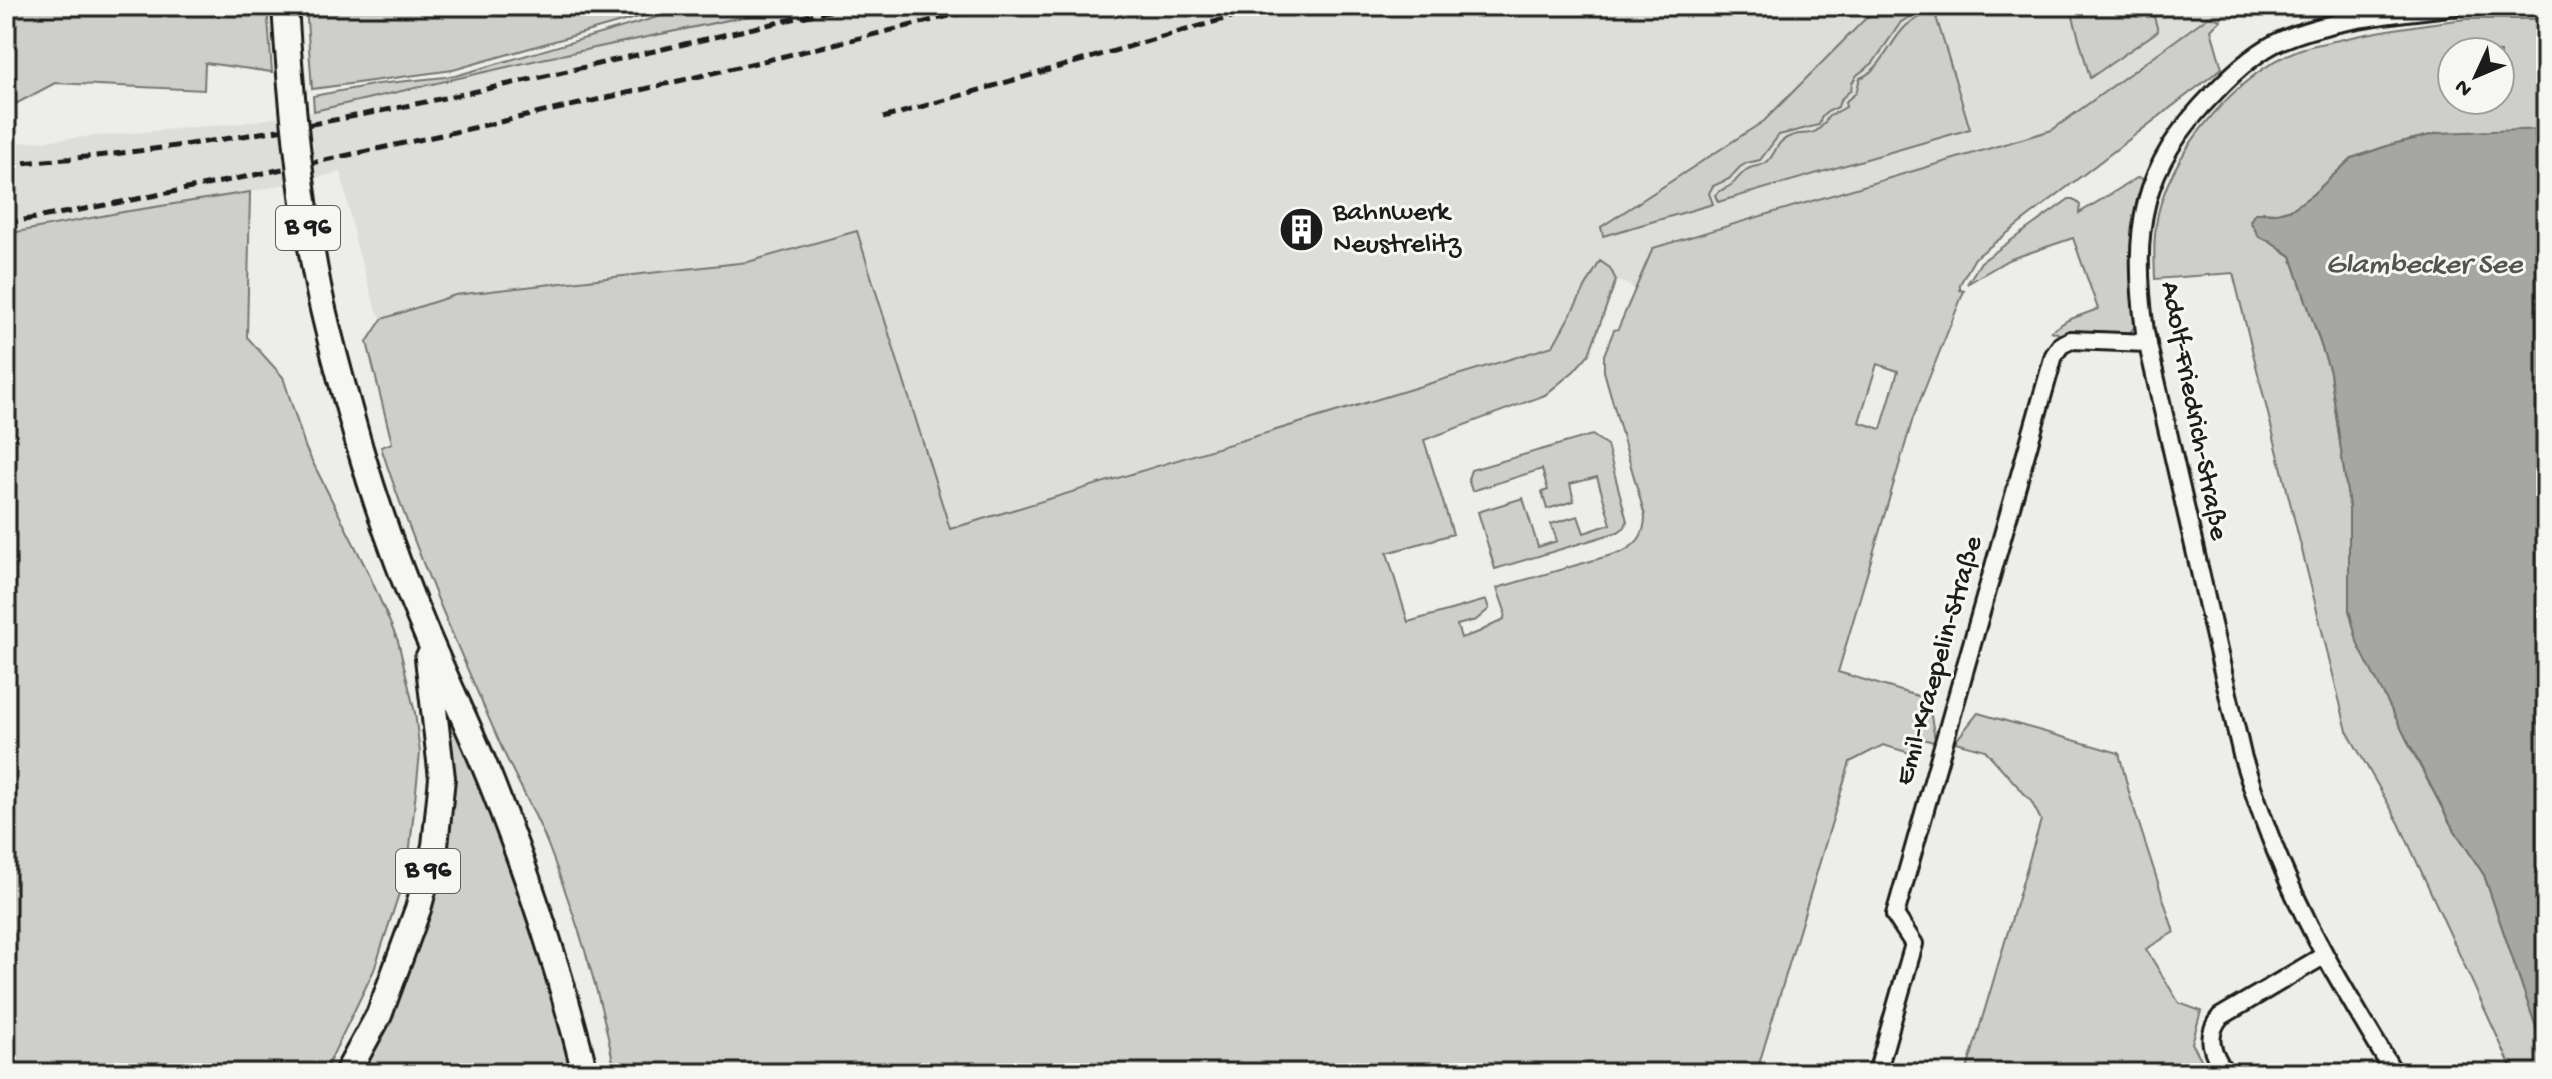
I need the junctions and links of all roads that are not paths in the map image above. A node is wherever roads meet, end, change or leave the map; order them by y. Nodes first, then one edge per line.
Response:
1 (285, 6) edge
2 (2456, 6) edge
3 (2148, 343) junction
4 (423, 624) junction
5 (2325, 955) junction
6 (2389, 1071) edge
7 (347, 1073) edge
8 (585, 1073) edge
9 (1877, 1073) edge
10 (2225, 1073) edge

1 - 4 main road, B 96, bridge
2 - 3 street, Adolf-Friedrich-Straße
3 - 5 street, Adolf-Friedrich-Straße
3 - 9 street, Emil-Kraepelin-Straße
4 - 7 main road, B 96
4 - 8 main road, B 96
5 - 6 street, Adolf-Friedrich-Straße
5 - 10 street

